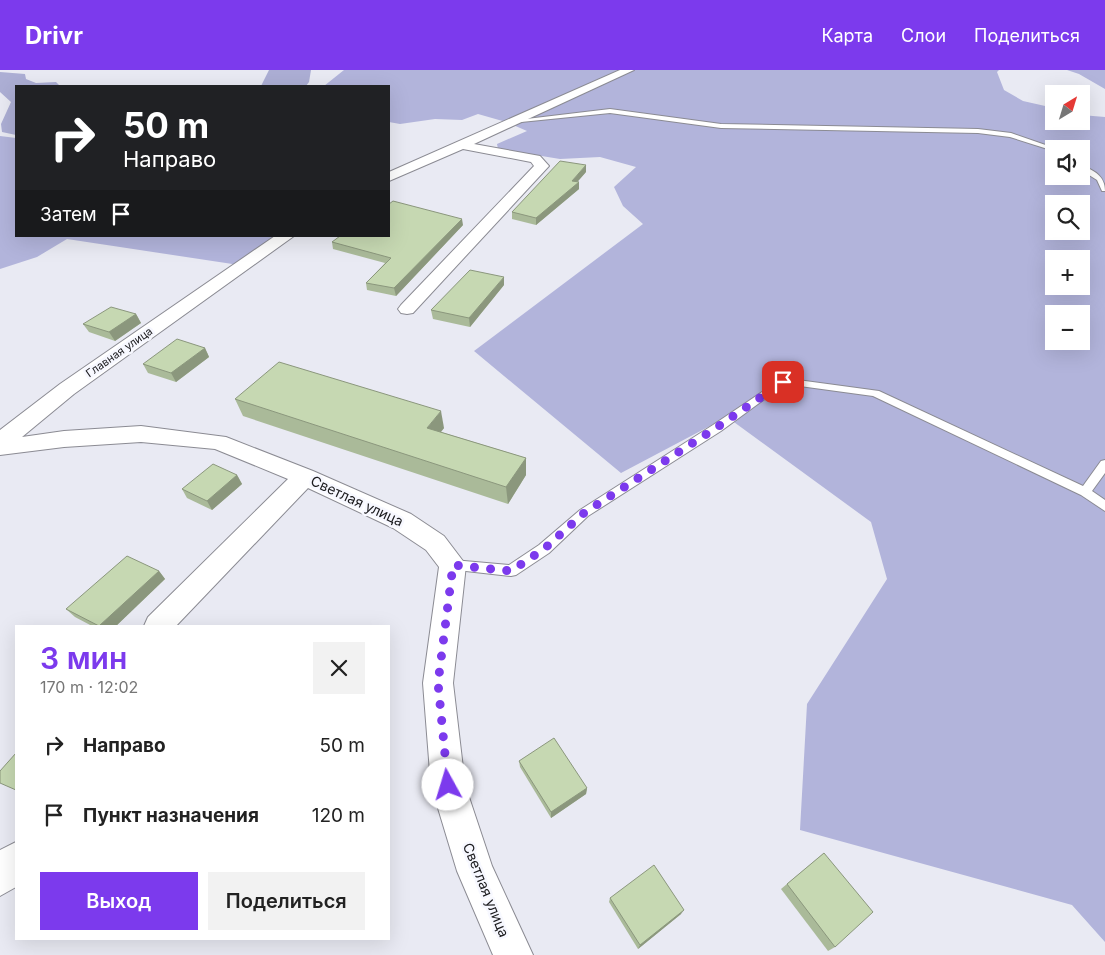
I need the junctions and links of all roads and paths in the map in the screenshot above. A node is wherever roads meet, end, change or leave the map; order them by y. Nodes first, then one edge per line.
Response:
1 (629, 70) edge
2 (521, 120) junction
3 (462, 145) junction
4 (1045, 146) edge
5 (1090, 173) edge
6 (390, 177) edge
7 (1105, 189) edge
8 (285, 237) edge
9 (407, 309) dead end
10 (0, 442) edge
11 (0, 447) edge
12 (1105, 464) edge
13 (305, 477) junction
14 (1085, 492) junction
15 (1105, 506) edge
16 (453, 565) junction
17 (159, 625) edge
18 (15, 861) edge
19 (0, 877) edge
20 (513, 955) edge

1 - 2 street
2 - 3 street
2 - 4 lane
3 - 6 street
3 - 9 street
5 - 7 lane
8 - 10 street, Главная улица
11 - 13 street, Светлая улица
12 - 14 lane
13 - 16 street, Светлая улица
13 - 17 street
14 - 15 lane
14 - 16 lane
16 - 20 street, Светлая улица
18 - 19 street

